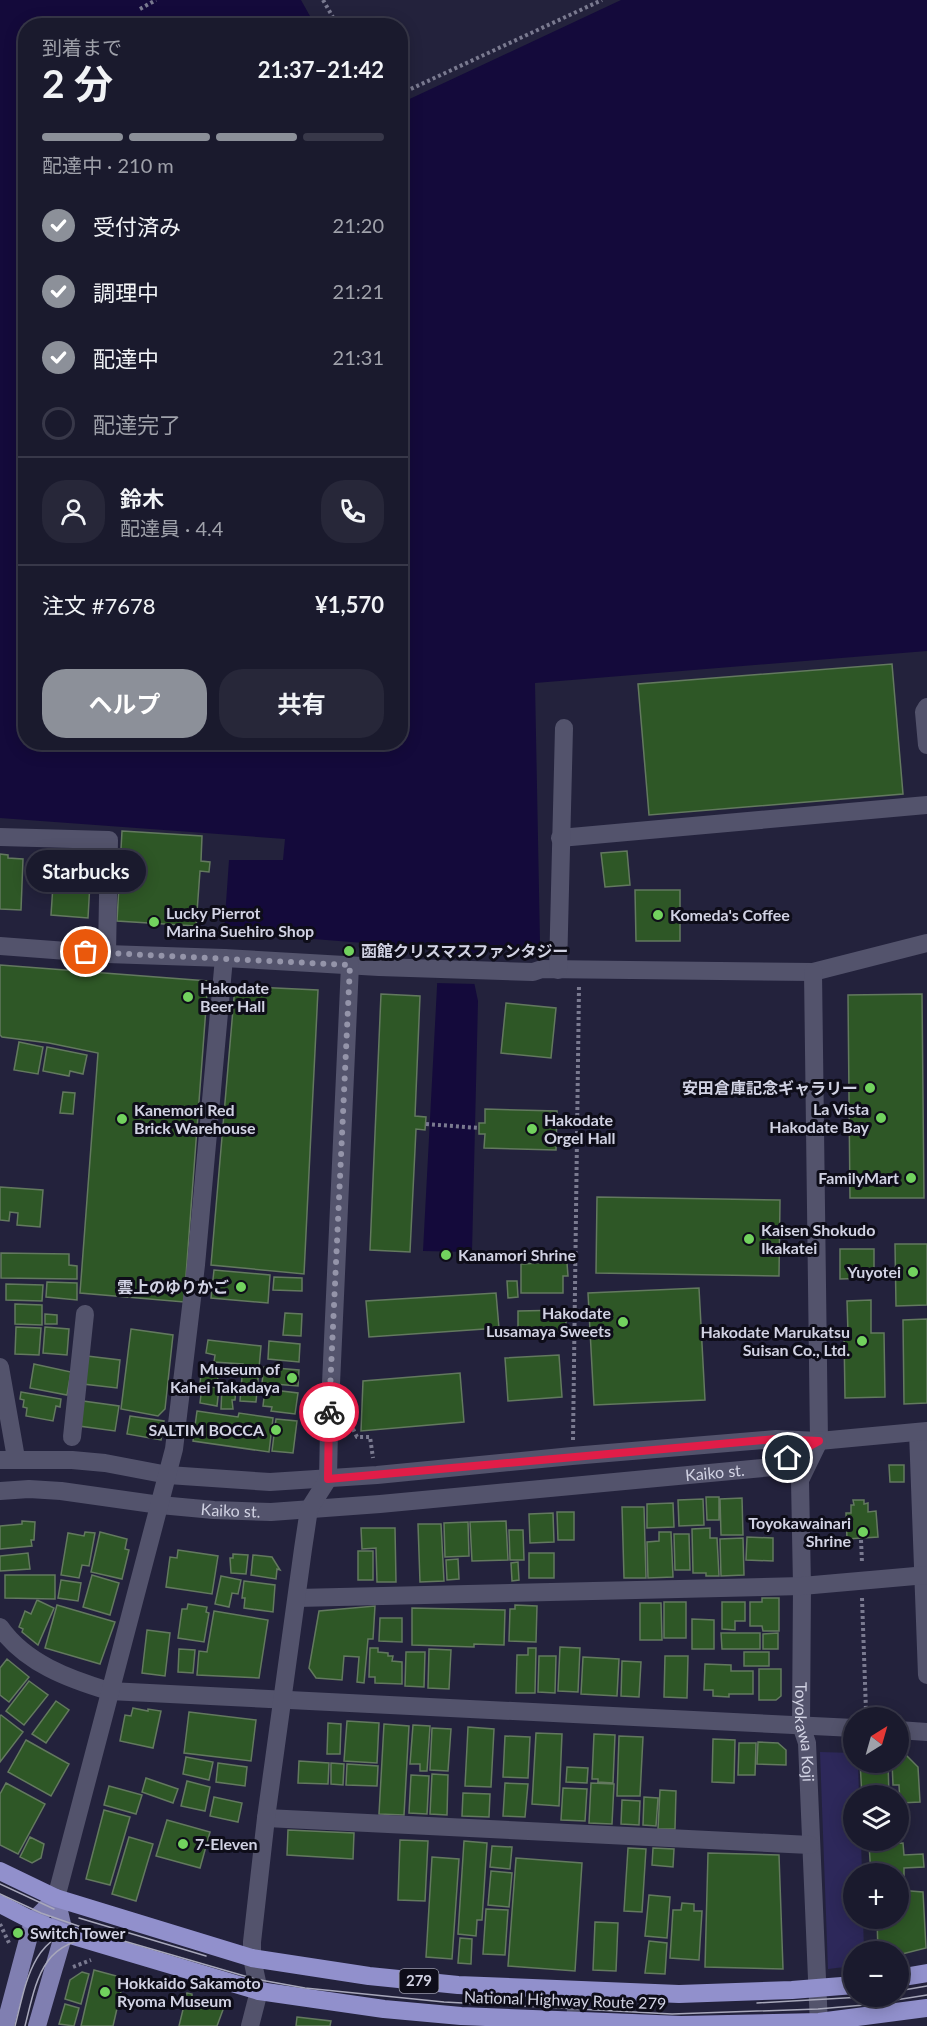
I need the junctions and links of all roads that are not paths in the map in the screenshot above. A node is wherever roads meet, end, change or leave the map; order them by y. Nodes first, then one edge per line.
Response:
1 (927, 707) edge
2 (564, 728) dead end
3 (927, 745) edge
4 (927, 805) edge
5 (0, 837) edge
6 (560, 838) junction
7 (927, 943) edge
8 (0, 946) edge
9 (107, 954) junction
10 (225, 957) junction
11 (350, 965) junction
12 (544, 970) junction
13 (813, 972) junction
14 (85, 1314) dead end
15 (0, 1367) edge
16 (922, 1432) edge
17 (72, 1437) dead end
18 (819, 1441) junction
19 (8, 1459) edge
20 (168, 1475) junction
21 (328, 1479) junction
22 (0, 1491) edge
23 (159, 1505) junction
24 (309, 1509) junction
25 (925, 1575) edge
26 (802, 1586) junction
27 (297, 1598) junction
28 (0, 1627) edge
29 (927, 1675) edge
30 (109, 1691) junction
31 (283, 1699) junction
32 (801, 1725) junction
33 (843, 1727) edge
34 (909, 1731) edge
35 (927, 1732) edge
36 (266, 1818) junction
37 (810, 1845) junction
38 (0, 1871) edge
39 (56, 1898) junction
40 (0, 1904) edge
41 (33, 1921) junction
42 (64, 1934) junction
43 (252, 1958) junction
44 (927, 1973) edge
45 (909, 1976) edge
46 (843, 1986) edge
47 (817, 1988) junction
48 (259, 1991) junction
49 (577, 1991) junction
50 (927, 2007) edge
51 (575, 2024) edge
52 (819, 2024) edge
53 (5, 2026) edge
54 (37, 2026) edge
55 (250, 2026) edge

1 - 3 street
2 - 6 street
4 - 6 street
5 - 9 street
6 - 12 street
7 - 13 street
8 - 9 street
9 - 10 street
10 - 11 street
10 - 20 street
11 - 12 street
11 - 21 street
12 - 13 street
13 - 18 street
14 - 17 street
15 - 19 street
16 - 18 street
16 - 25 street
18 - 21 street, Kaiko st.
18 - 24 street, Kaiko st.
18 - 26 street, Toyokawa Koji
19 - 20 street, Kaiko st.
20 - 21 street, Kaiko st.
20 - 23 street
21 - 24 street
22 - 23 street, Kaiko st.
23 - 24 street, Kaiko st.
23 - 30 street
24 - 27 street
25 - 26 street
25 - 29 street
26 - 27 street
26 - 32 street, Toyokawa Koji
27 - 31 street
28 - 30 street
30 - 31 street
30 - 39 street
31 - 32 street
31 - 36 street
32 - 33 street
32 - 37 street, Toyokawa Koji
34 - 35 street
36 - 37 street
36 - 43 street
37 - 47 street, Toyokawa Koji
38 - 39 highway, National Highway Route 279 / 279
39 - 41 main road
39 - 42 main road
39 - 43 highway, National Highway Route 279 / 279
40 - 41 highway, National Highway Route 279 / 279
41 - 42 highway, National Highway Route 279 / 279
41 - 53 main road
42 - 48 highway, National Highway Route 279 / 279
42 - 54 main road
43 - 48 street
43 - 49 highway, National Highway Route 279 / 279
44 - 45 highway
46 - 47 highway, National Highway Route 279 / 279
47 - 49 highway, National Highway Route 279 / 279
47 - 52 street, Toyokawa Koji
48 - 51 highway, National Highway Route 279 / 279
48 - 55 street
49 - 51 street
50 - 52 highway, National Highway Route 279 / 279
51 - 52 highway, National Highway Route 279 / 279

